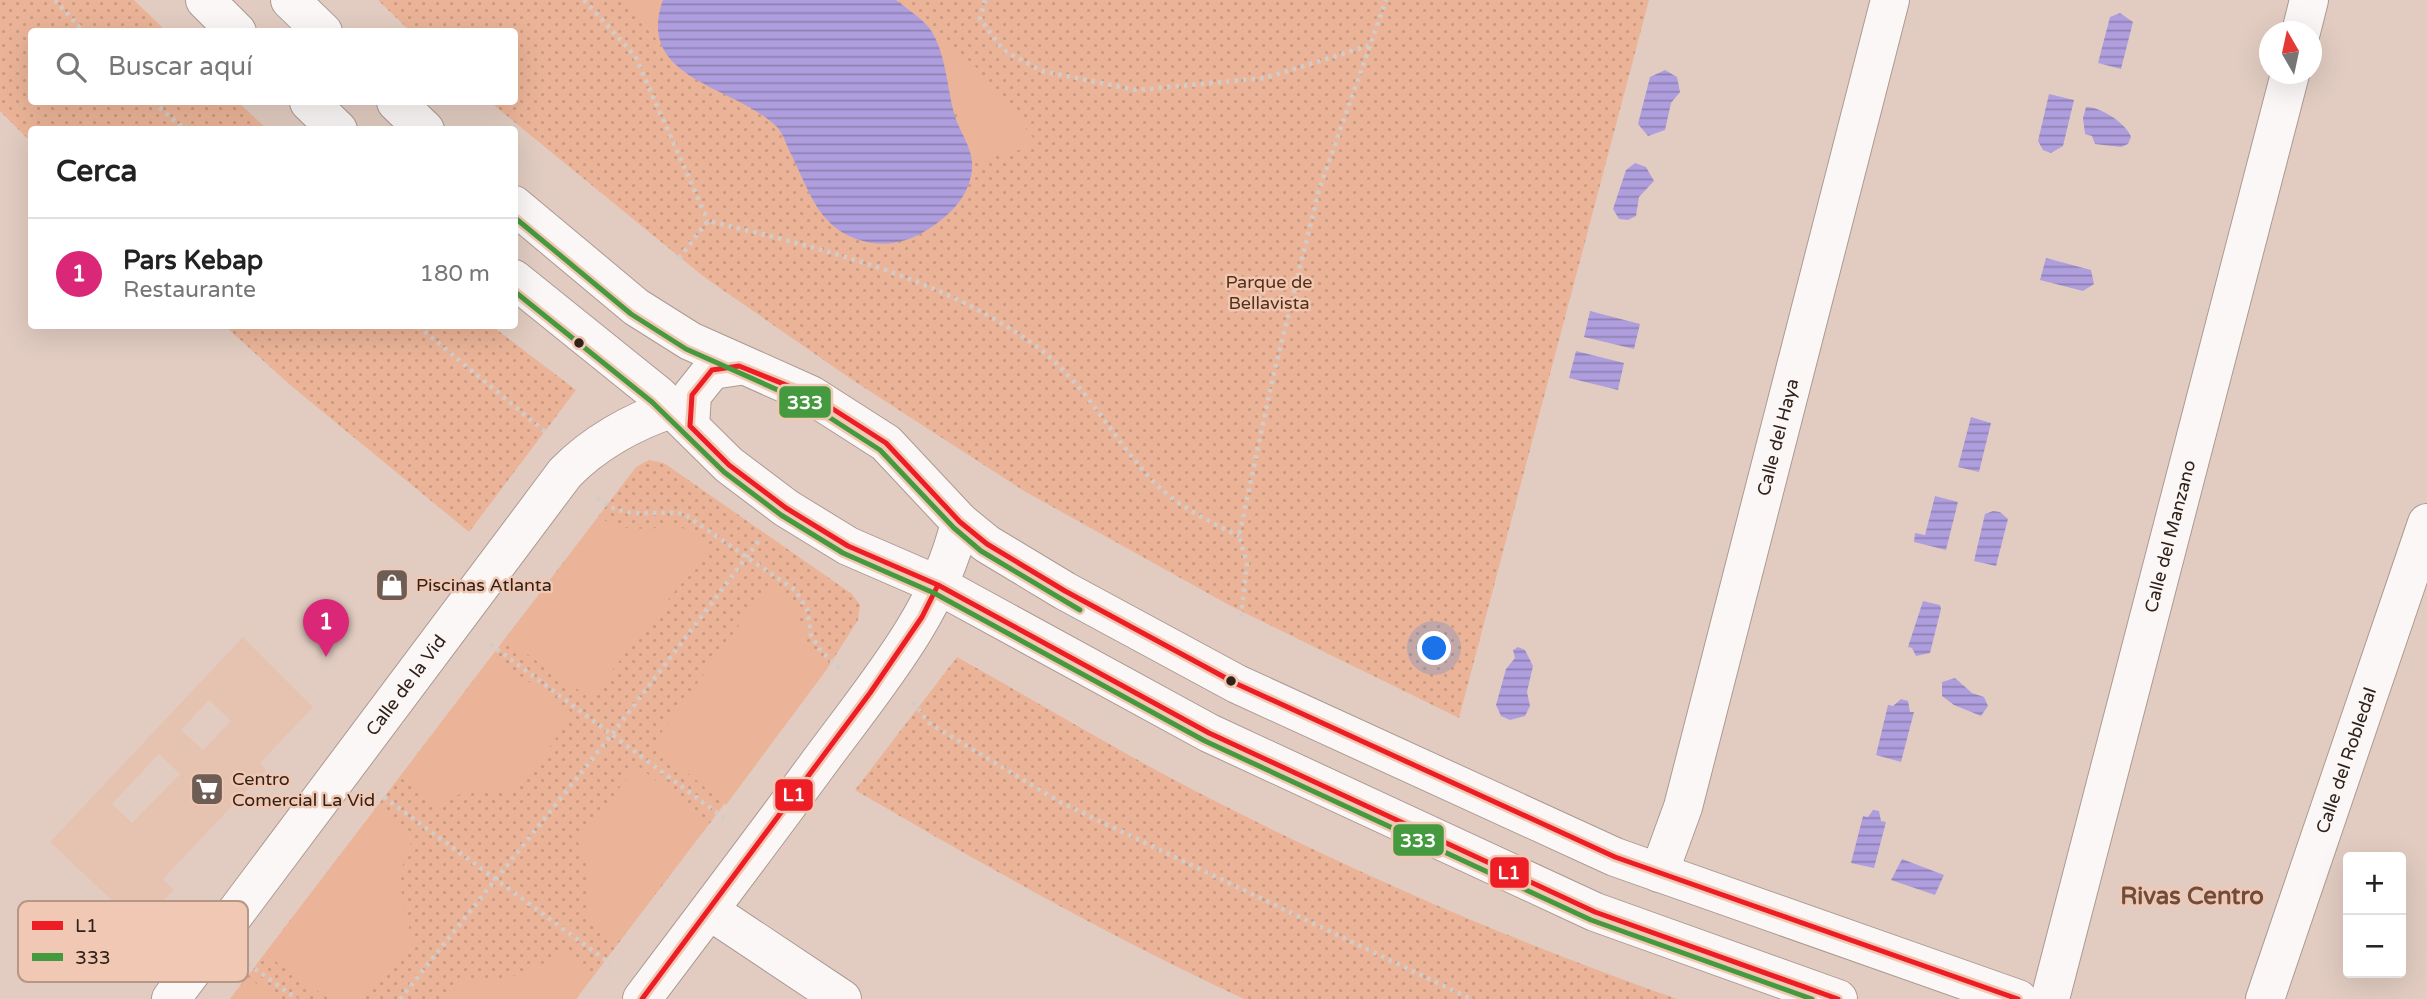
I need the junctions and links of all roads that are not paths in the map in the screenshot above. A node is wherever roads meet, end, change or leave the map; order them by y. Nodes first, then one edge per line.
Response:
1 (205, 0) edge
2 (290, 0) edge
3 (1890, 0) edge
4 (2309, 0) edge
5 (2304, 21) edge
6 (233, 28) edge
7 (319, 28) edge
8 (2287, 84) edge
9 (312, 105) edge
10 (399, 105) edge
11 (334, 126) edge
12 (421, 126) edge
13 (518, 208) edge
14 (518, 282) edge
15 (740, 366) junction
16 (681, 417) junction
17 (960, 522) junction
18 (2427, 523) edge
19 (938, 585) junction
20 (1659, 873) junction
21 (244, 901) edge
22 (709, 911) junction
23 (184, 982) edge
24 (171, 999) edge
25 (642, 999) edge
26 (842, 999) edge
27 (1838, 999) edge
28 (2018, 999) edge
29 (2050, 999) edge
30 (2265, 999) edge

1 - 6 street
2 - 7 street
3 - 20 street, Calle del Haya
4 - 5 street
8 - 29 street, Calle del Manzano
9 - 11 street
10 - 12 street
13 - 15 street
14 - 16 street
15 - 16 street
15 - 17 street
16 - 19 street
16 - 21 street, Calle de la Vid
17 - 19 street
17 - 20 street
18 - 30 street, Calle del Robledal
19 - 22 street
19 - 27 street
20 - 28 street
22 - 25 street
22 - 26 street
23 - 24 street, Calle de la Vid

